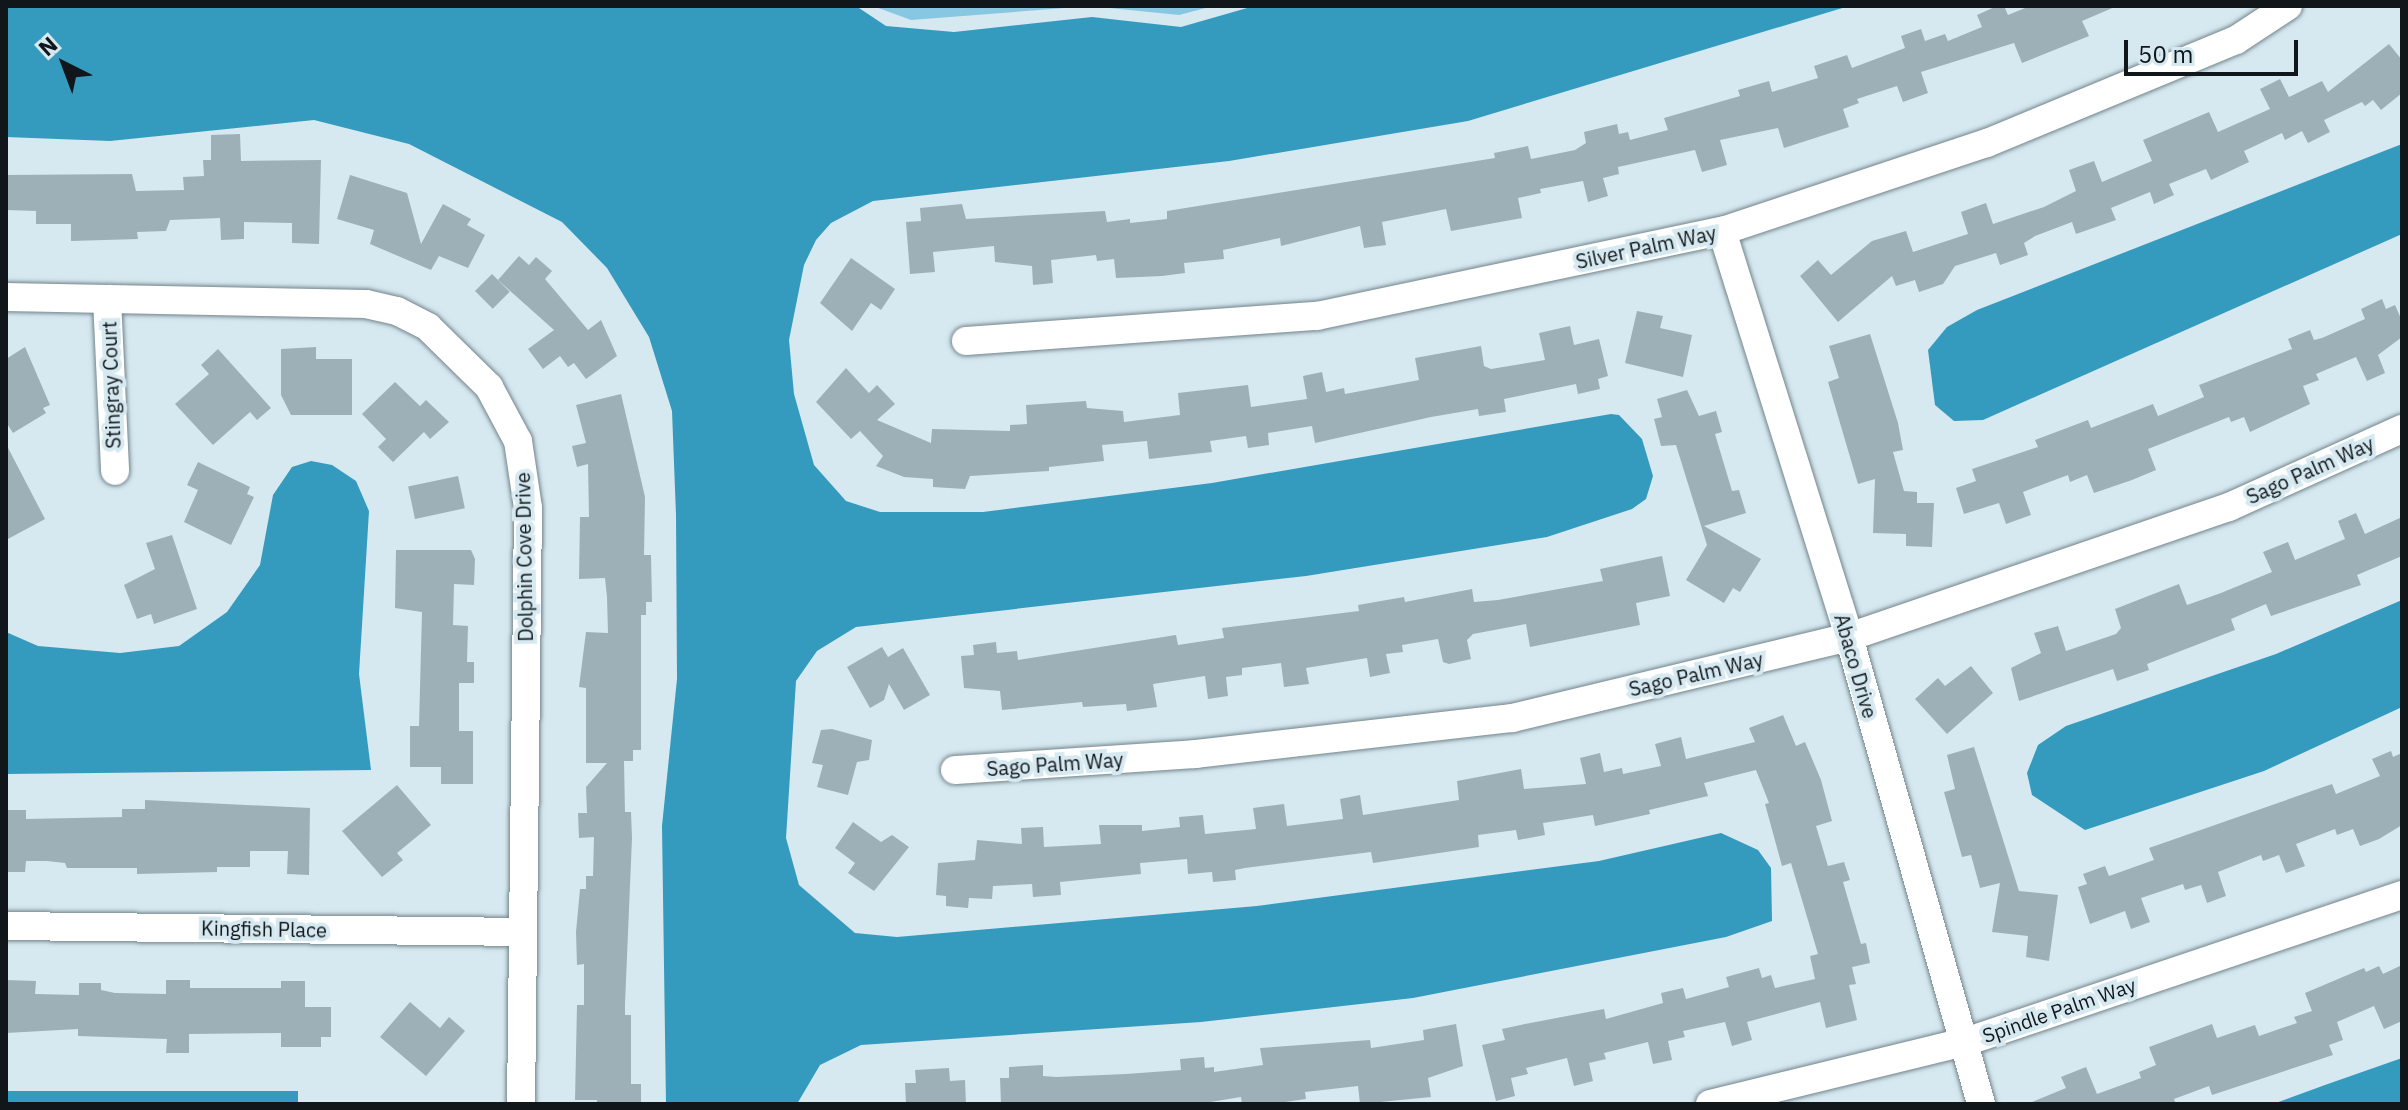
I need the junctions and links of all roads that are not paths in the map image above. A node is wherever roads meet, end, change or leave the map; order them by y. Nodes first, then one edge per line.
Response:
1 (2288, 6) edge
2 (1722, 231) junction
3 (6, 297) edge
4 (107, 299) junction
5 (966, 341) dead end
6 (2402, 429) edge
7 (115, 471) dead end
8 (1849, 637) junction
9 (955, 770) dead end
10 (2402, 895) edge
11 (6, 926) edge
12 (523, 932) junction
13 (1965, 1042) junction
14 (521, 1104) edge
15 (1710, 1104) edge
16 (1981, 1104) edge

1 - 2 street, Silver Palm Way
2 - 5 street, Silver Palm Way
2 - 8 street, Abaco Drive
3 - 4 street, Dolphin Cove Drive
4 - 7 street, Stingray Court
4 - 12 street, Dolphin Cove Drive
6 - 8 street, Sago Palm Way
8 - 9 street, Sago Palm Way
8 - 13 street, Abaco Drive
10 - 13 street, Spindle Palm Way
11 - 12 street, Kingfish Place
12 - 14 street, Dolphin Cove Drive
13 - 15 street, Spindle Palm Way
13 - 16 street, Abaco Drive

